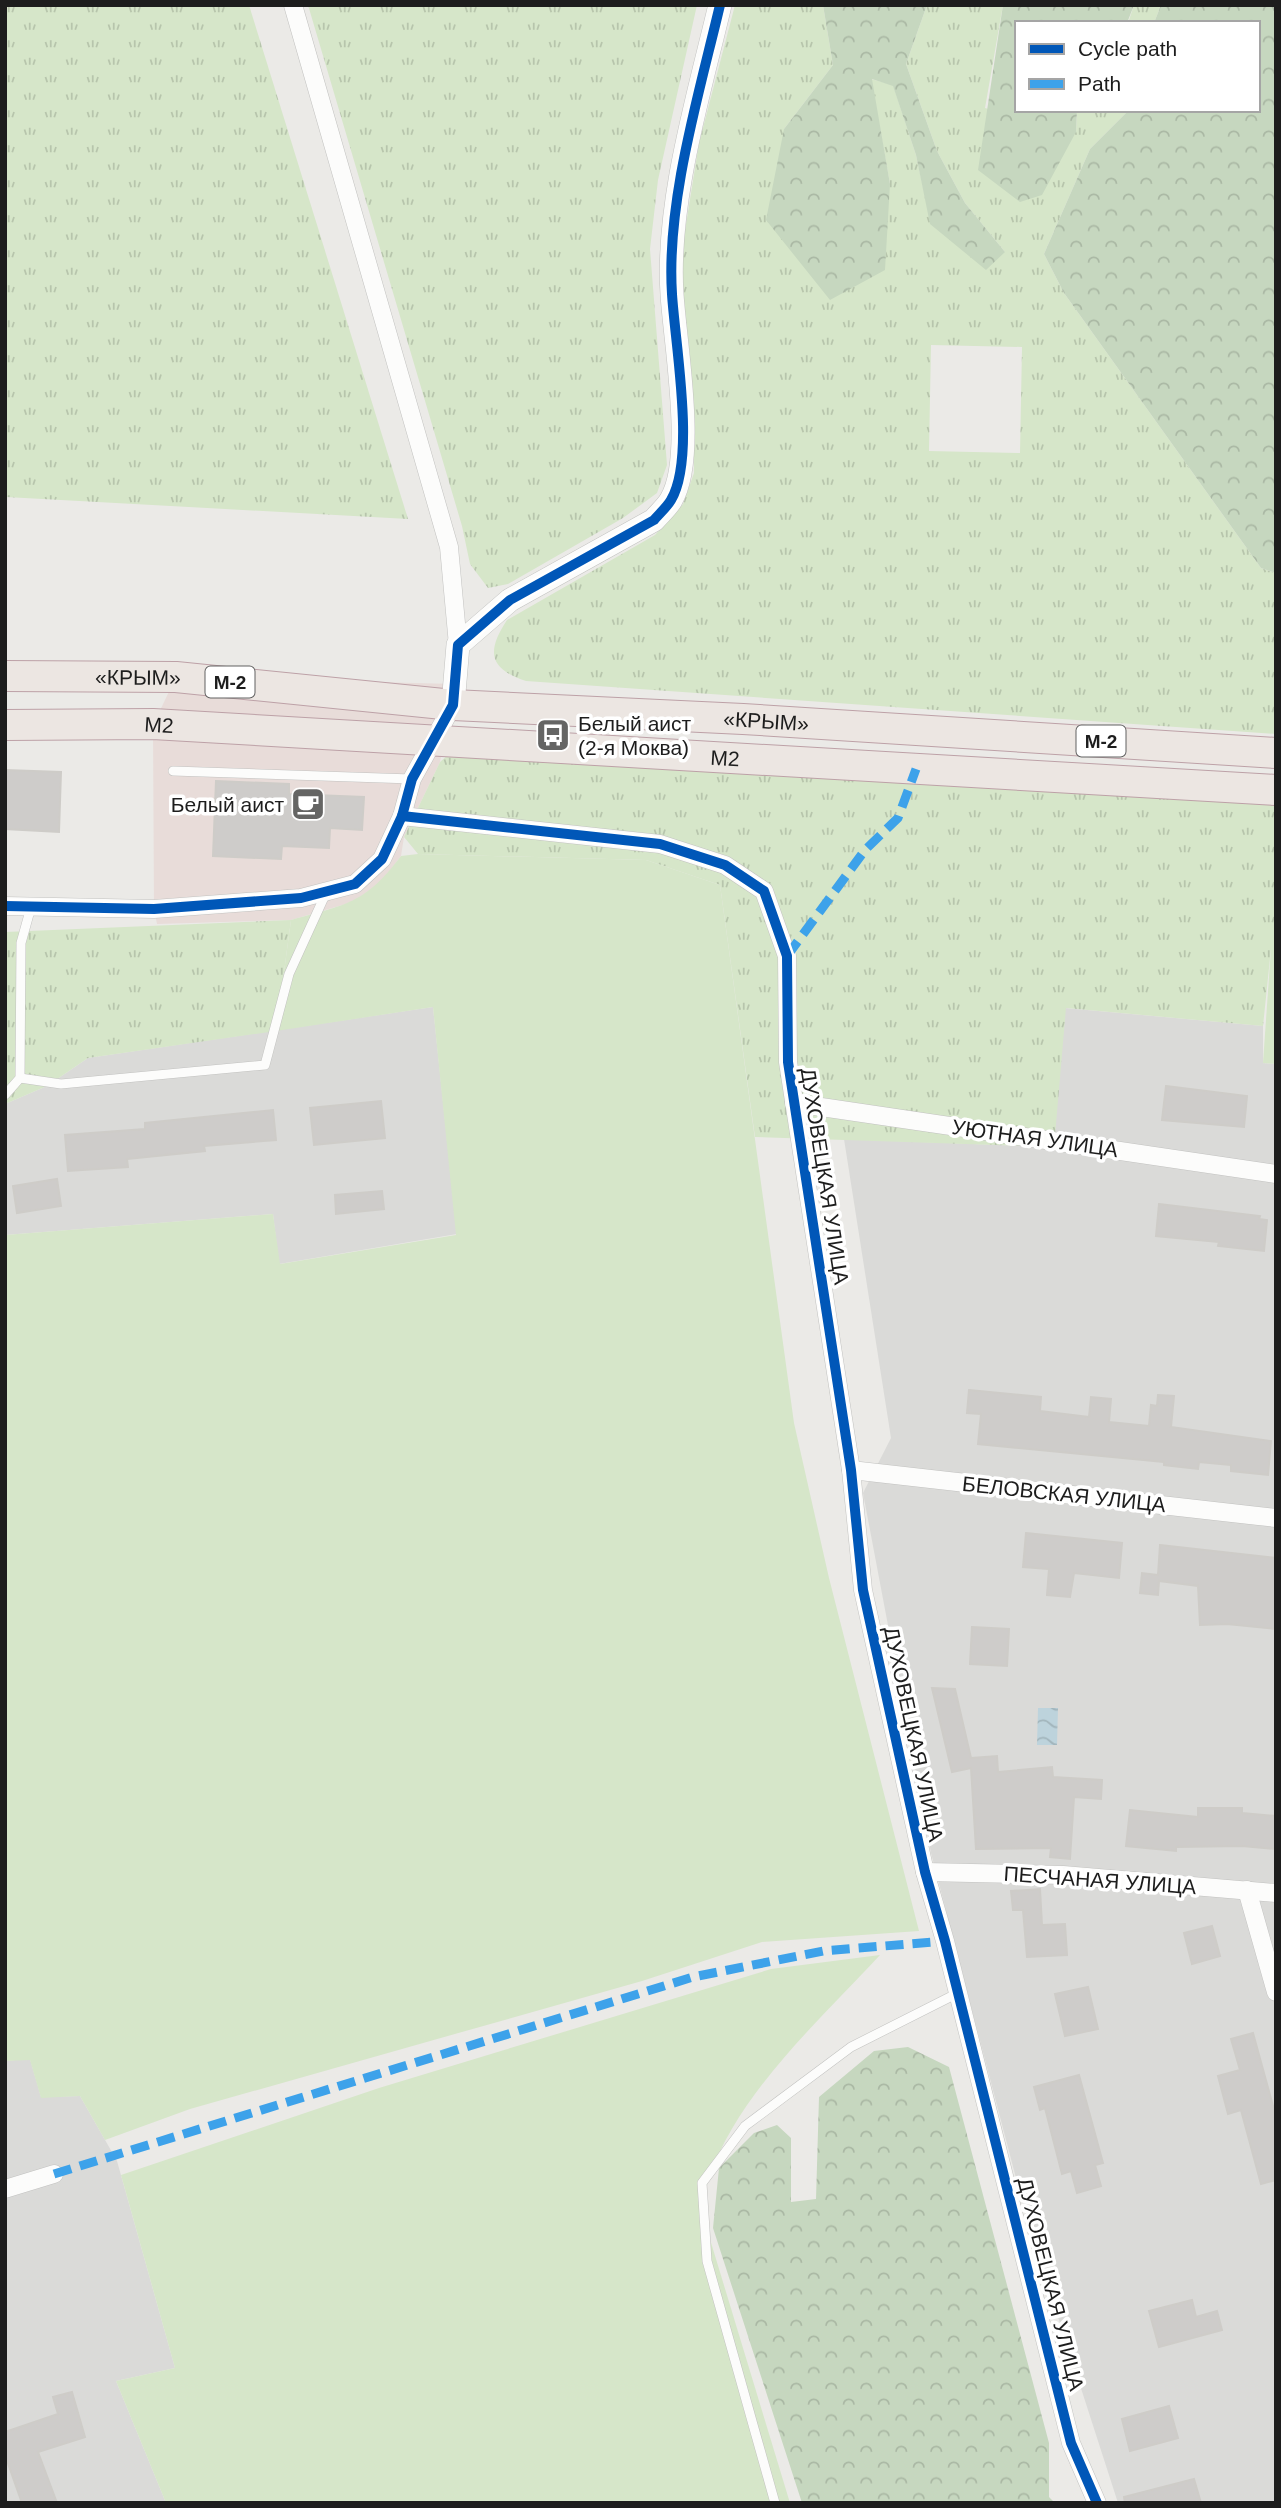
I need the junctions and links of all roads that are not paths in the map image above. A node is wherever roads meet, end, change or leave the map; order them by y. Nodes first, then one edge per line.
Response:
1 (293, 5) edge
2 (720, 5) edge
3 (458, 645) junction
4 (5, 676) edge
5 (453, 705) junction
6 (5, 725) edge
7 (434, 741) junction
8 (1276, 753) edge
9 (173, 771) dead end
10 (412, 779) junction
11 (1276, 790) edge
12 (402, 816) junction
13 (328, 891) junction
14 (31, 905) junction
15 (5, 906) edge
16 (20, 1078) junction
17 (5, 1095) edge
18 (794, 1103) junction
19 (1276, 1174) edge
20 (851, 1470) junction
21 (1276, 1518) edge
22 (925, 1872) junction
23 (1247, 1890) junction
24 (1276, 1893) edge
25 (1276, 1992) edge
26 (958, 1993) junction
27 (54, 2174) dead end
28 (5, 2189) edge
29 (775, 2503) edge
30 (1097, 2503) edge

1 - 3 street
2 - 3 street
3 - 5 street
4 - 5 highway, «КРЫМ» / М-2
5 - 7 street
5 - 8 highway, «КРЫМ» / М-2
6 - 7 highway, М2
7 - 10 street
7 - 11 highway, М2
9 - 10 lane
10 - 12 street
12 - 13 street
12 - 18 street, ДУХОВЕЦКАЯ УЛИЦА
13 - 14 street
13 - 16 lane
14 - 15 street
14 - 16 lane
16 - 17 lane
18 - 19 street, УЮТНАЯ УЛИЦА
18 - 20 street, ДУХОВЕЦКАЯ УЛИЦА
20 - 21 street, БЕЛОВСКАЯ УЛИЦА
20 - 22 street, ДУХОВЕЦКАЯ УЛИЦА
22 - 23 street, ПЕСЧАНАЯ УЛИЦА
22 - 26 street, ДУХОВЕЦКАЯ УЛИЦА
23 - 24 street, ПЕСЧАНАЯ УЛИЦА
23 - 25 street
26 - 29 lane
26 - 30 street, ДУХОВЕЦКАЯ УЛИЦА
27 - 28 street

